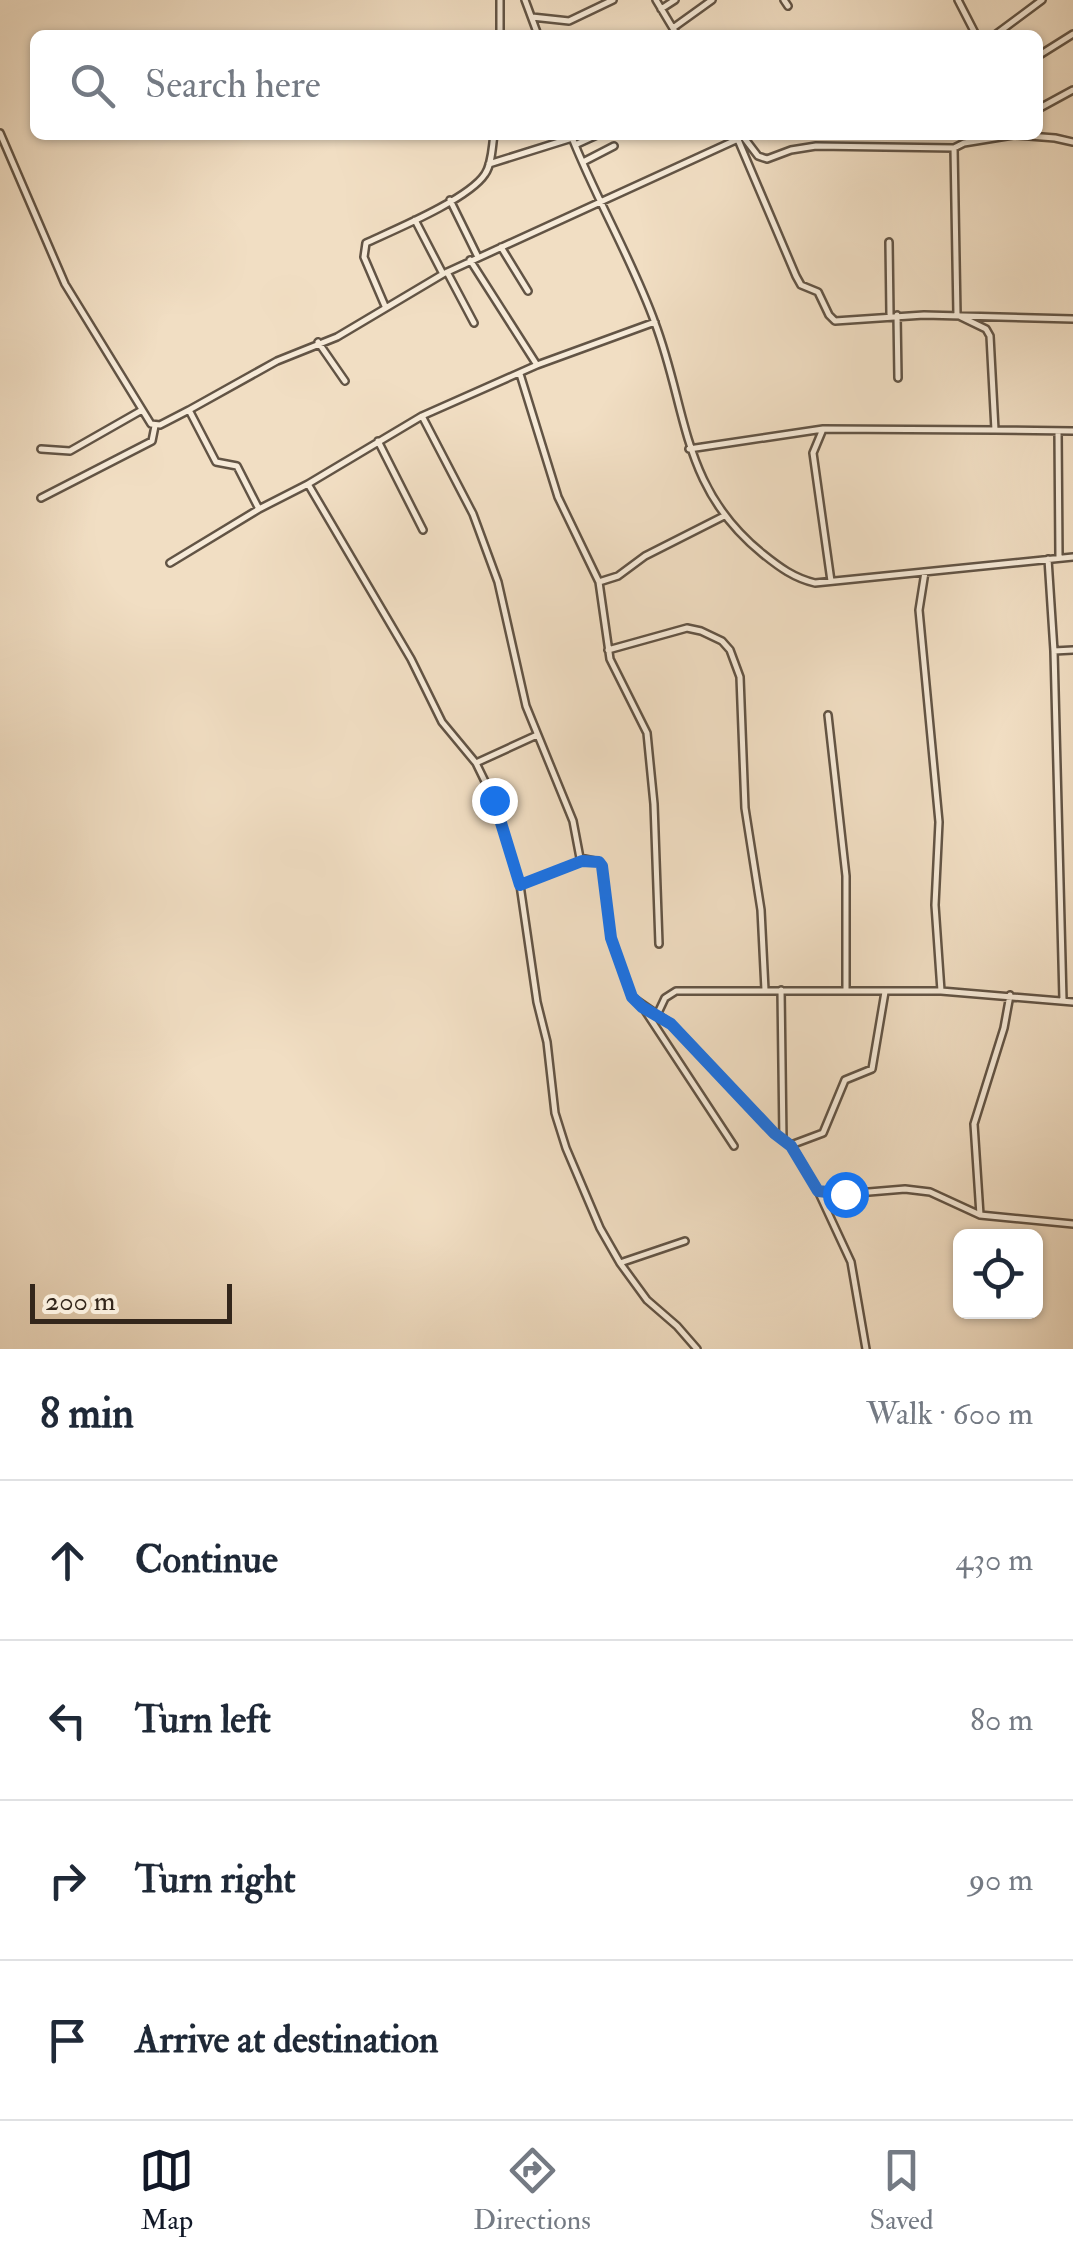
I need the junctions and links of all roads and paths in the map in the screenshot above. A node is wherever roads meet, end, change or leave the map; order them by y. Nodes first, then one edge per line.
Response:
1 (500, 0) edge
2 (526, 0) edge
3 (613, 0) edge
4 (656, 0) edge
5 (675, 0) edge
6 (712, 0) edge
7 (958, 0) edge
8 (1042, 0) edge
9 (661, 8) junction
10 (532, 18) junction
11 (500, 30) edge
12 (536, 30) edge
13 (674, 30) edge
14 (677, 30) edge
15 (973, 30) edge
16 (1002, 30) edge
17 (1073, 34) edge
18 (1043, 53) edge
19 (1073, 90) edge
20 (1043, 107) edge
21 (0, 133) edge
22 (1043, 137) edge
23 (493, 140) edge
24 (570, 140) edge
25 (573, 140) edge
26 (730, 140) edge
27 (741, 140) edge
28 (743, 140) edge
29 (978, 140) edge
30 (1073, 142) edge
31 (614, 146) dead end
32 (954, 148) junction
33 (583, 162) junction
34 (489, 164) junction
35 (450, 200) junction
36 (600, 200) junction
37 (415, 220) junction
38 (889, 242) dead end
39 (500, 247) junction
40 (478, 257) junction
41 (470, 260) junction
42 (445, 273) junction
43 (528, 291) dead end
44 (385, 306) junction
45 (893, 315) junction
46 (958, 315) junction
47 (1073, 319) edge
48 (655, 322) junction
49 (474, 323) dead end
50 (318, 342) junction
51 (537, 365) junction
52 (520, 374) junction
53 (898, 378) dead end
54 (344, 381) dead end
55 (142, 410) junction
56 (189, 410) junction
57 (422, 416) junction
58 (156, 426) junction
59 (824, 429) junction
60 (995, 430) junction
61 (1058, 431) junction
62 (1073, 431) edge
63 (378, 440) junction
64 (689, 448) junction
65 (41, 449) dead end
66 (308, 484) junction
67 (41, 498) dead end
68 (259, 509) junction
69 (725, 516) junction
70 (424, 530) dead end
71 (1073, 557) edge
72 (1048, 558) junction
73 (1059, 558) junction
74 (170, 562) dead end
75 (925, 572) junction
76 (831, 581) junction
77 (599, 582) junction
78 (608, 650) junction
79 (1073, 650) edge
80 (1054, 651) junction
81 (828, 715) dead end
82 (536, 735) junction
83 (476, 763) junction
84 (582, 861) junction
85 (520, 885) junction
86 (658, 944) dead end
87 (765, 990) junction
88 (781, 990) junction
89 (941, 991) junction
90 (846, 992) junction
91 (884, 992) junction
92 (1010, 994) junction
93 (1063, 1000) junction
94 (1073, 1002) edge
95 (642, 1007) junction
96 (658, 1015) junction
97 (783, 1140) junction
98 (734, 1146) dead end
99 (791, 1146) junction
100 (818, 1191) junction
101 (980, 1215) junction
102 (1073, 1224) edge
103 (685, 1241) dead end
104 (620, 1263) junction
105 (697, 1349) edge
106 (866, 1349) edge

1 - 11 street
2 - 10 street
3 - 10 street
4 - 9 street
5 - 9 street
6 - 14 street
7 - 15 street
8 - 16 street
9 - 13 street
10 - 12 street
17 - 18 street
19 - 20 street
21 - 55 street
22 - 30 street
23 - 34 street
24 - 34 street
25 - 33 street
26 - 36 street
27 - 45 street
28 - 32 street
29 - 32 street
31 - 33 street
32 - 46 street
33 - 36 street
34 - 35 street
35 - 37 street
35 - 40 street
36 - 39 street
36 - 48 street
37 - 42 street
37 - 44 street
38 - 45 street
39 - 40 street
39 - 43 street
40 - 41 street
41 - 42 street
41 - 51 street
42 - 44 street
42 - 49 street
44 - 50 street
45 - 46 street
45 - 53 street
46 - 47 street
46 - 60 street
48 - 51 street
48 - 64 street
50 - 54 street
50 - 56 street
51 - 52 street
52 - 57 street
52 - 77 street
55 - 58 street
55 - 65 street
56 - 58 street
56 - 68 street
57 - 63 street
57 - 82 street
58 - 67 street
59 - 60 street
59 - 64 street
59 - 76 street
60 - 61 street
61 - 62 street
61 - 73 street
63 - 66 street
63 - 70 street
64 - 69 street
66 - 68 street
66 - 83 street
68 - 74 street
69 - 76 street
69 - 77 street
71 - 73 street
72 - 73 street
72 - 75 street
72 - 80 street
75 - 76 street
75 - 89 street
77 - 78 street
78 - 86 street
78 - 87 street
79 - 80 street
80 - 93 street
81 - 90 street
82 - 83 street
82 - 84 street
83 - 85 street
84 - 85 street
84 - 95 street
85 - 104 street
87 - 88 street
87 - 96 street
88 - 90 street
88 - 97 street
89 - 91 street
89 - 92 street
90 - 91 street
91 - 99 street
92 - 93 street
92 - 101 street
93 - 94 street
95 - 96 street
95 - 98 street
96 - 97 street
97 - 99 street
99 - 100 street
100 - 101 street
100 - 106 street
101 - 102 street
103 - 104 street
104 - 105 street

